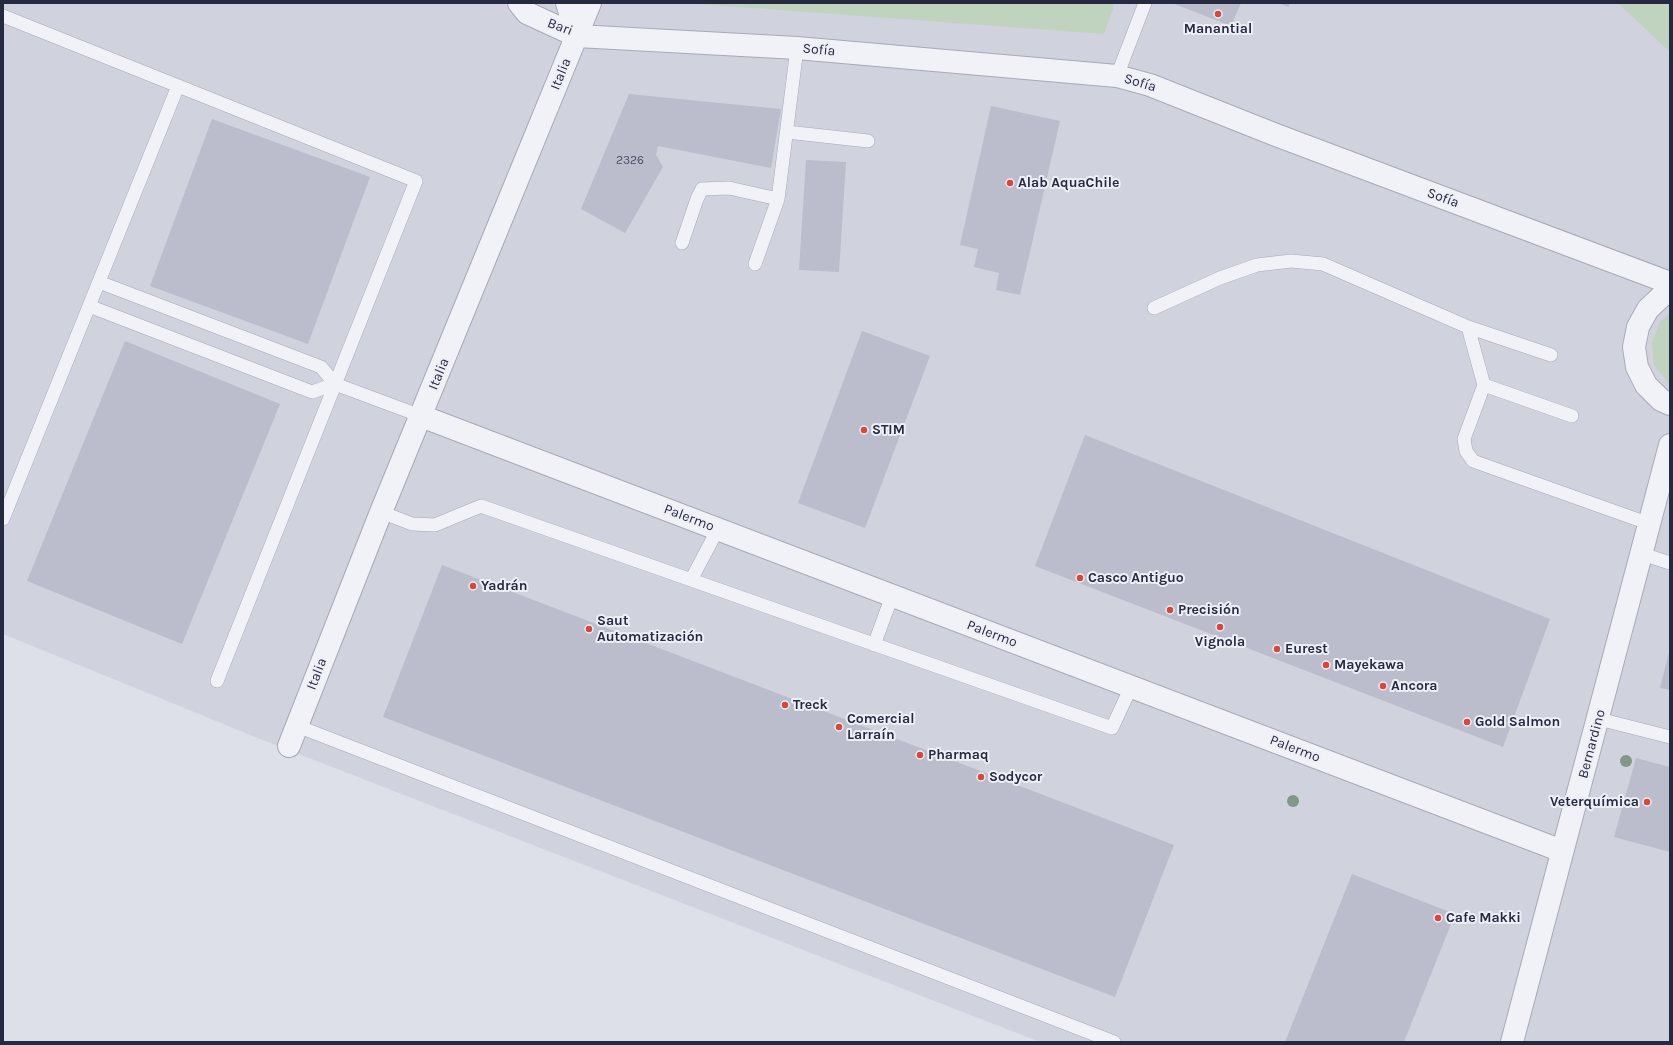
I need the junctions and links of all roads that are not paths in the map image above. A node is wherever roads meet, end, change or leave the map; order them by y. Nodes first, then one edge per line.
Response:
1 (519, 3) edge
2 (567, 3) edge
3 (590, 3) edge
4 (1145, 3) edge
5 (3, 16) edge
6 (577, 36) junction
7 (797, 48) junction
8 (1117, 76) junction
9 (178, 86) junction
10 (787, 132) junction
11 (868, 141) dead end
12 (778, 199) junction
13 (682, 243) dead end
14 (755, 264) dead end
15 (99, 282) junction
16 (1670, 283) edge
17 (1670, 292) edge
18 (89, 306) junction
19 (1154, 308) dead end
20 (1468, 328) junction
21 (1551, 355) dead end
22 (336, 384) junction
23 (1484, 385) junction
24 (1670, 404) edge
25 (421, 416) junction
26 (1572, 416) dead end
27 (1670, 445) edge
28 (381, 512) junction
29 (3, 518) edge
30 (1650, 524) junction
31 (718, 529) junction
32 (1642, 554) junction
33 (1670, 563) edge
34 (691, 580) junction
35 (892, 596) junction
36 (874, 645) junction
37 (217, 681) dead end
38 (1131, 687) junction
39 (1599, 719) junction
40 (297, 726) junction
41 (1670, 737) edge
42 (289, 746) dead end
43 (1562, 851) junction
44 (1114, 1042) edge
45 (1512, 1042) edge

1 - 6 street, Bari
2 - 6 street, Bari
3 - 6 street, Italia
4 - 8 lane
5 - 9 lane
6 - 7 street, Sofía
6 - 25 street, Italia
7 - 8 street, Sofía
7 - 10 lane
8 - 16 street, Sofía
9 - 15 lane
9 - 22 lane
10 - 11 lane
10 - 12 lane
12 - 13 lane
12 - 14 lane
15 - 18 lane
15 - 22 lane
17 - 24 street
18 - 22 lane
18 - 29 lane
19 - 20 lane
20 - 21 lane
20 - 23 lane
22 - 25 lane
22 - 37 lane
23 - 26 lane
23 - 30 lane
25 - 28 street, Italia
25 - 31 street, Palermo
27 - 30 street, Bernardino
28 - 34 lane
28 - 40 street, Italia
30 - 32 street, Bernardino
31 - 34 lane
31 - 35 street, Palermo
32 - 33 lane
32 - 39 street, Bernardino
34 - 36 lane
35 - 36 lane
35 - 38 street, Palermo
36 - 38 lane
38 - 43 street, Palermo
39 - 41 lane
39 - 43 street, Bernardino
40 - 42 street, Italia
40 - 44 lane
43 - 45 street, Bernardino

